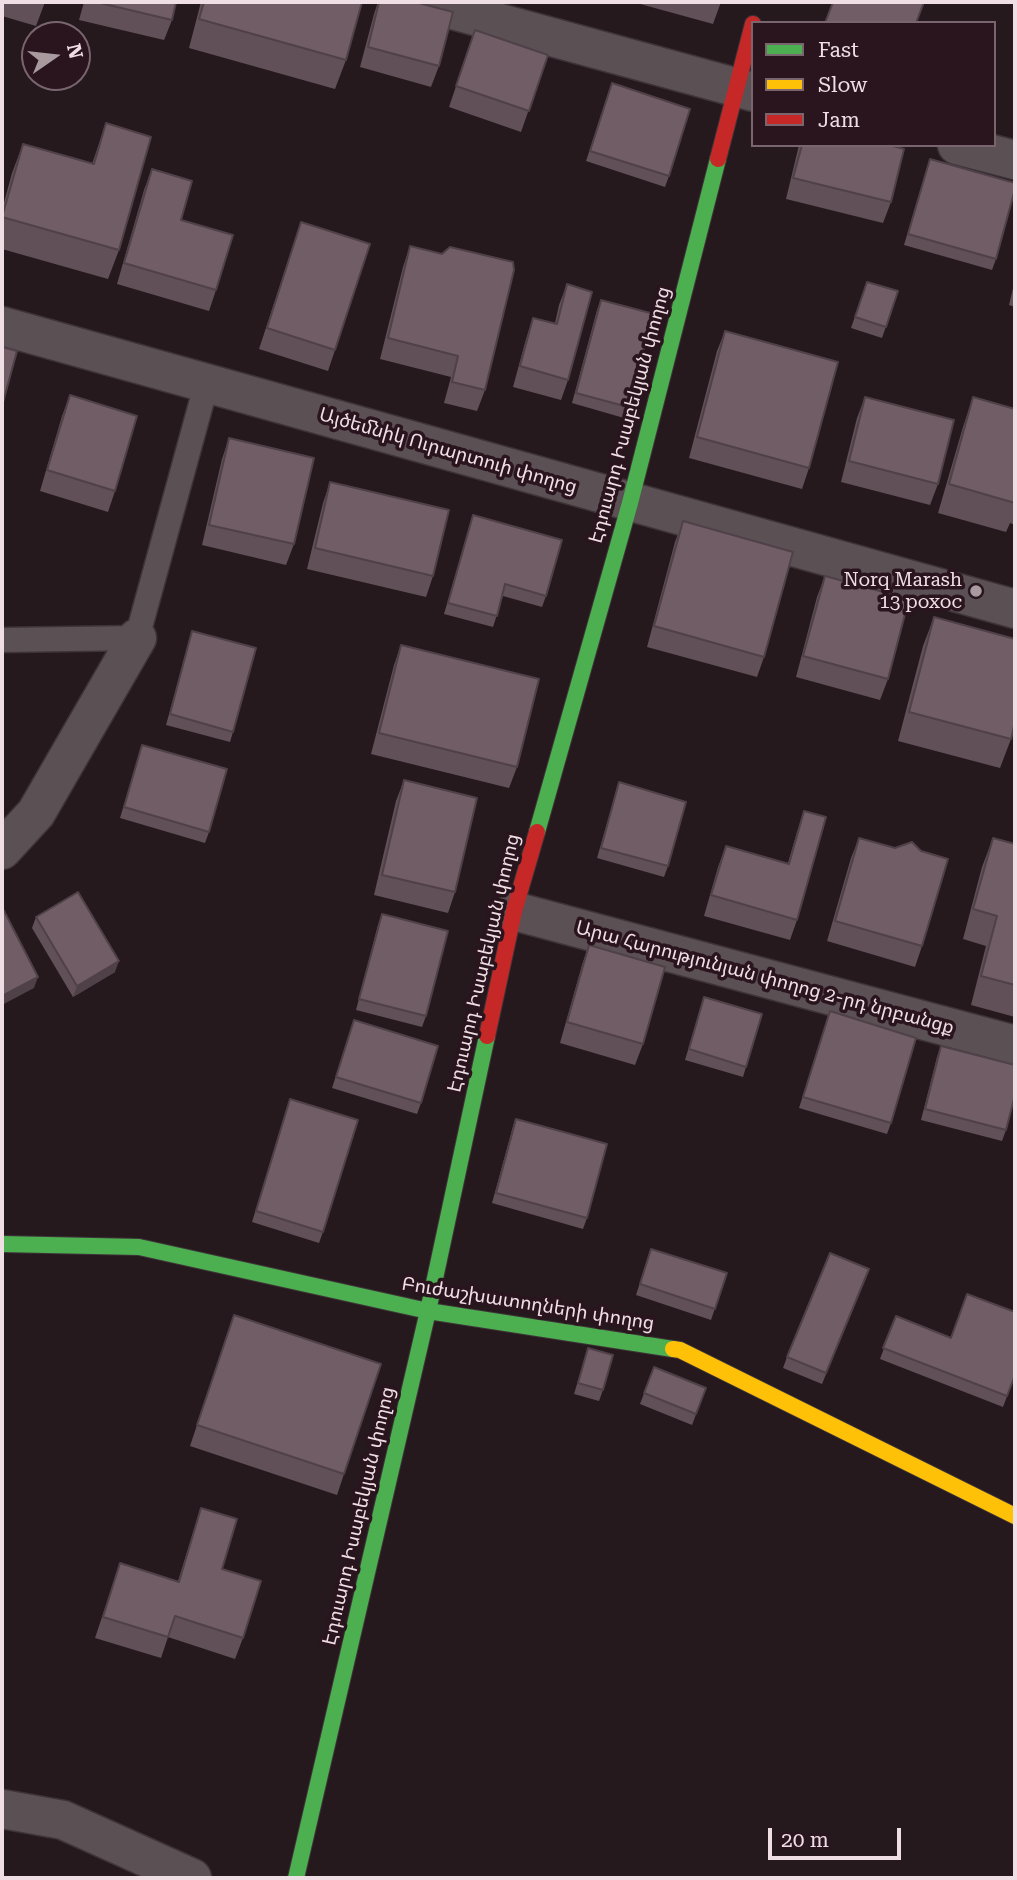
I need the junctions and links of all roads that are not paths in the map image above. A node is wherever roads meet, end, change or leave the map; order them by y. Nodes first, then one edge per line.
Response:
1 (423, 2) edge
2 (751, 41) edge
3 (744, 90) edge
4 (965, 147) edge
5 (1015, 160) edge
6 (2, 326) edge
7 (206, 382) junction
8 (630, 503) junction
9 (1015, 609) edge
10 (137, 638) junction
11 (2, 640) edge
12 (2, 850) edge
13 (514, 911) junction
14 (1015, 1045) edge
15 (2, 1244) edge
16 (428, 1311) junction
17 (1015, 1516) edge
18 (2, 1809) edge
19 (192, 1878) edge
20 (296, 1878) edge

1 - 3 street
2 - 3 main road, Էդուարդ Իսաբեկյան փողոց
3 - 8 main road, Էդուարդ Իսաբեկյան փողոց
4 - 5 street
6 - 7 street, Այծեմնիկ Ուրարտուի փողոց
7 - 8 street, Այծեմնիկ Ուրարտուի փողոց
7 - 10 lane
8 - 9 street, Այծեմնիկ Ուրարտուի փողոց
8 - 13 main road, Էդուարդ Իսաբեկյան փողոց
10 - 11 lane
10 - 12 street
13 - 14 street, Արա Հարությունյան փողոց 2-րդ նրբանցք
13 - 16 main road, Էդուարդ Իսաբեկյան փողոց
15 - 16 main road, Բուժաշխատողների փողոց
16 - 17 main road, Բուժաշխատողների փողոց
16 - 20 main road, Էդուարդ Իսաբեկյան փողոց
18 - 19 street

